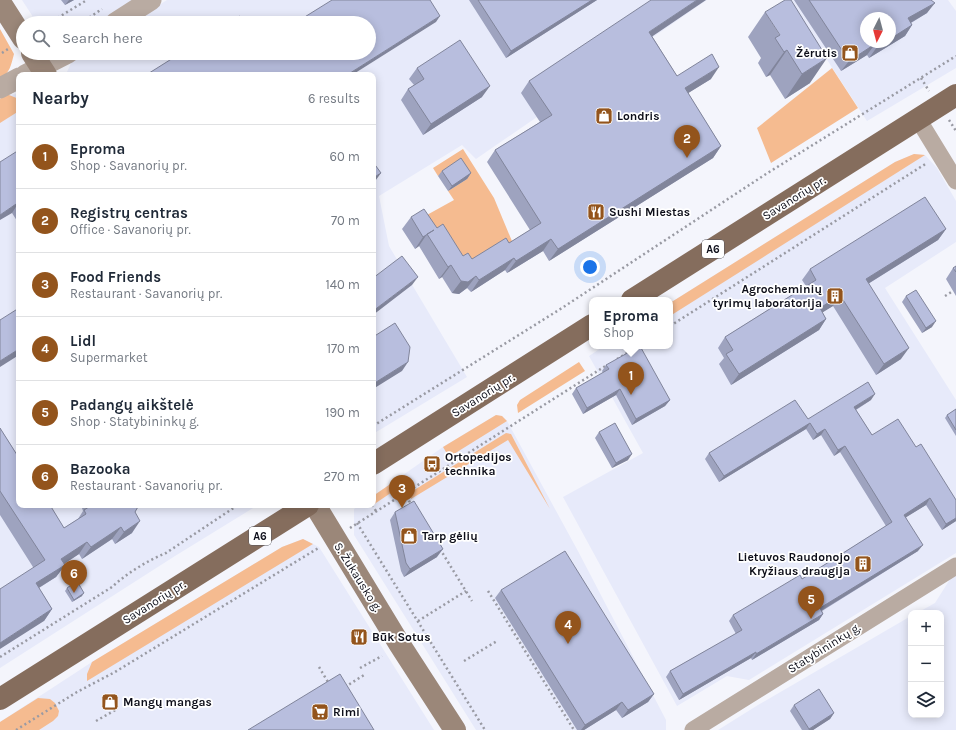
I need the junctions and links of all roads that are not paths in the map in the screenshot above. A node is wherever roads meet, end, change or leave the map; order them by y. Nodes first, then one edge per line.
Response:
1 (151, 0) edge
2 (0, 2) edge
3 (110, 15) edge
4 (16, 27) edge
5 (53, 60) edge
6 (36, 68) edge
7 (16, 80) edge
8 (0, 88) edge
9 (956, 95) edge
10 (918, 119) junction
11 (956, 181) edge
12 (637, 297) edge
13 (589, 327) edge
14 (376, 462) edge
15 (303, 508) edge
16 (317, 508) edge
17 (956, 566) edge
18 (0, 699) edge
19 (455, 730) edge
20 (693, 730) edge

1 - 3 street
2 - 4 main road
5 - 6 street
7 - 8 street
9 - 10 main road, Savanorių pr. / A6
10 - 11 street
10 - 12 main road, Savanorių pr. / A6
13 - 14 main road, Savanorių pr.
15 - 18 main road, Savanorių pr. / A6
16 - 19 main road, S. Žukausko g.
17 - 20 street, Statybininkų g.

